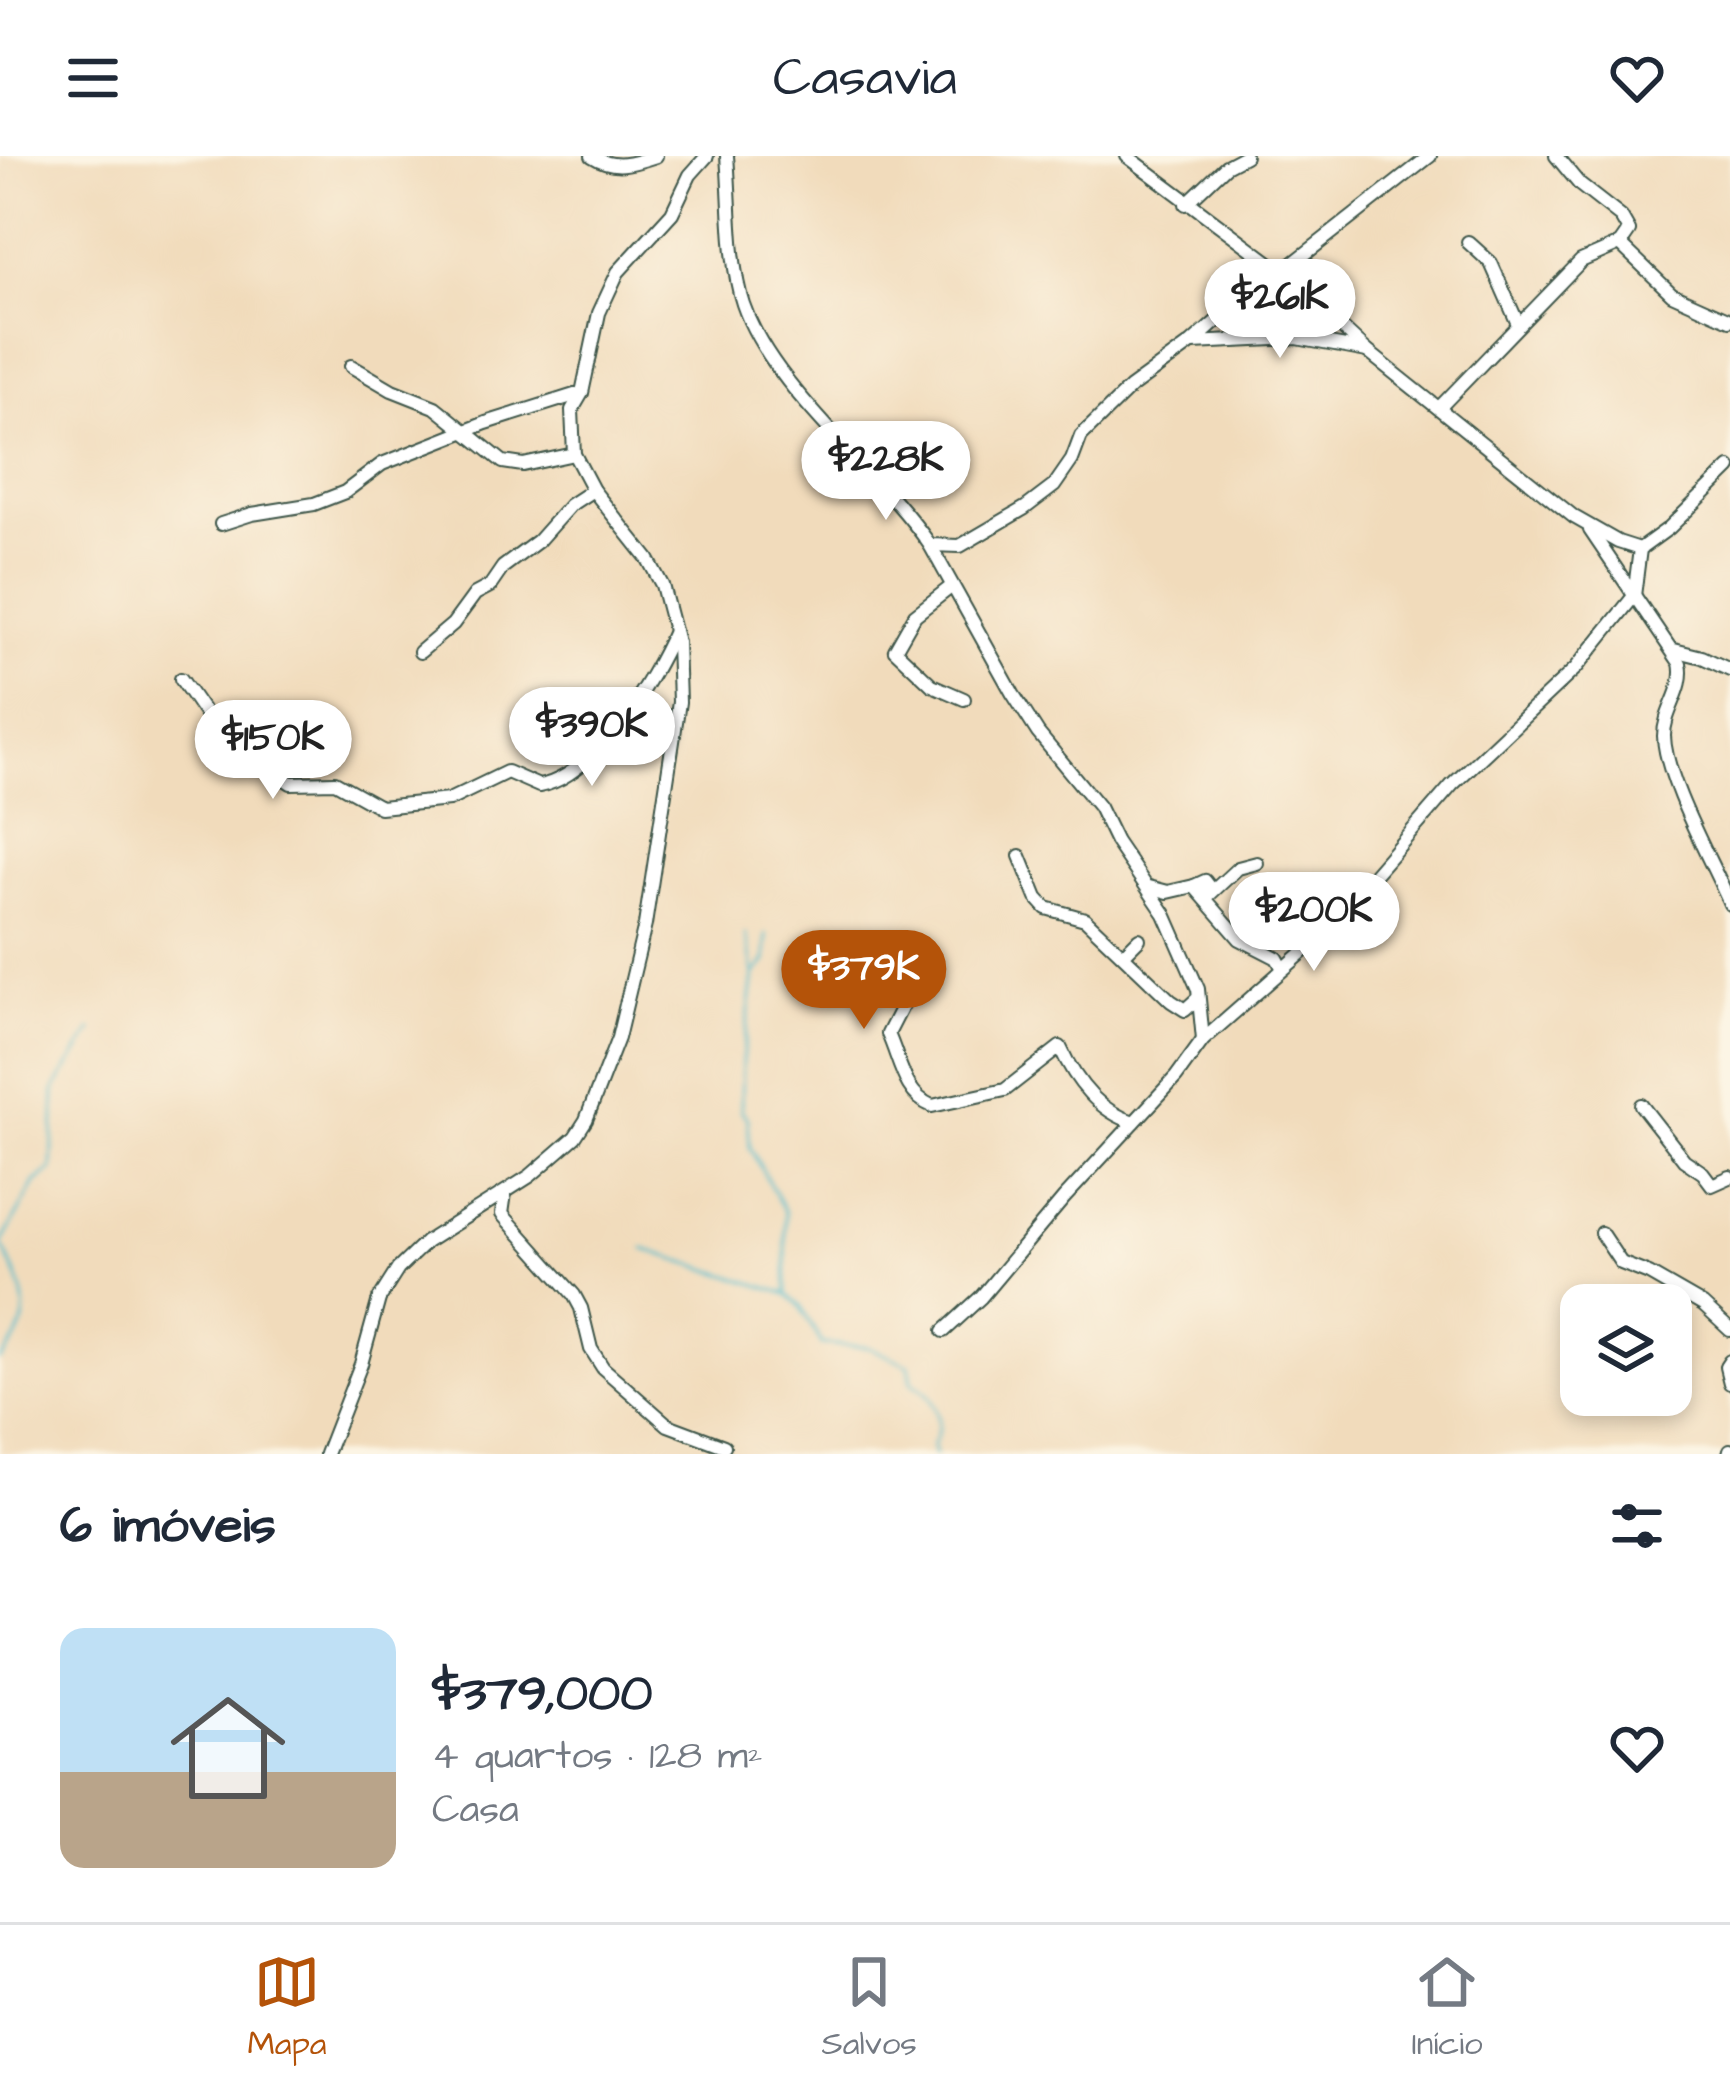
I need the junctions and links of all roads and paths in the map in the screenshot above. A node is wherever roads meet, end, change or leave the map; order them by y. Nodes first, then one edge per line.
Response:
1 (592, 156) edge
2 (656, 156) edge
3 (707, 156) edge
4 (727, 156) edge
5 (1127, 156) edge
6 (1245, 156) edge
7 (1430, 156) edge
8 (1556, 156) edge
9 (1186, 203) junction
10 (1468, 242) dead end
11 (1620, 244) junction
12 (1282, 272) junction
13 (1730, 320) edge
14 (1518, 324) junction
15 (1192, 343) junction
16 (1367, 351) junction
17 (351, 366) dead end
18 (582, 393) junction
19 (1439, 409) junction
20 (468, 432) junction
21 (574, 454) junction
22 (1730, 468) edge
23 (593, 490) junction
24 (221, 524) dead end
25 (1587, 526) junction
26 (930, 545) junction
27 (1640, 549) junction
28 (952, 586) junction
29 (1634, 596) junction
30 (675, 630) junction
31 (1674, 650) junction
32 (421, 652) dead end
33 (1730, 670) edge
34 (181, 679) dead end
35 (964, 699) dead end
36 (1019, 856) dead end
37 (1257, 863) dead end
38 (1143, 883) junction
39 (1210, 894) junction
40 (1730, 904) edge
41 (1139, 939) dead end
42 (1124, 954) junction
43 (894, 961) dead end
44 (1283, 963) junction
45 (1197, 999) junction
46 (1185, 1010) junction
47 (1202, 1019) junction
48 (1203, 1040) junction
49 (1641, 1105) dead end
50 (1135, 1123) junction
51 (1730, 1177) edge
52 (506, 1193) junction
53 (1601, 1233) dead end
54 (1730, 1330) edge
55 (944, 1331) dead end
56 (1730, 1361) edge
57 (1730, 1383) edge
58 (724, 1446) dead end
59 (326, 1454) edge

1 - 2 street
3 - 18 street
4 - 26 street
5 - 9 street
6 - 9 street
7 - 12 street
8 - 11 street
9 - 12 street
10 - 14 street
11 - 13 street
11 - 14 street
12 - 15 street
12 - 16 street
14 - 19 street
15 - 16 street
15 - 26 street
16 - 19 street
17 - 20 street
18 - 20 street
18 - 21 street
19 - 25 street
20 - 21 street
20 - 24 street
21 - 23 street
22 - 27 street
23 - 30 street
23 - 32 street
25 - 27 street
25 - 29 street
26 - 28 street
27 - 29 street
28 - 35 street
28 - 38 street
29 - 31 street
29 - 44 street
30 - 34 street
30 - 52 street
31 - 33 street
31 - 40 street
36 - 42 street
37 - 39 street
38 - 39 street
38 - 45 street
39 - 44 street
41 - 42 street
42 - 46 street
43 - 50 street
44 - 48 street
45 - 46 street
45 - 47 street
46 - 47 street
47 - 48 street
48 - 50 street
49 - 51 street
50 - 55 street
52 - 58 street
52 - 59 street
53 - 54 street
56 - 57 street

